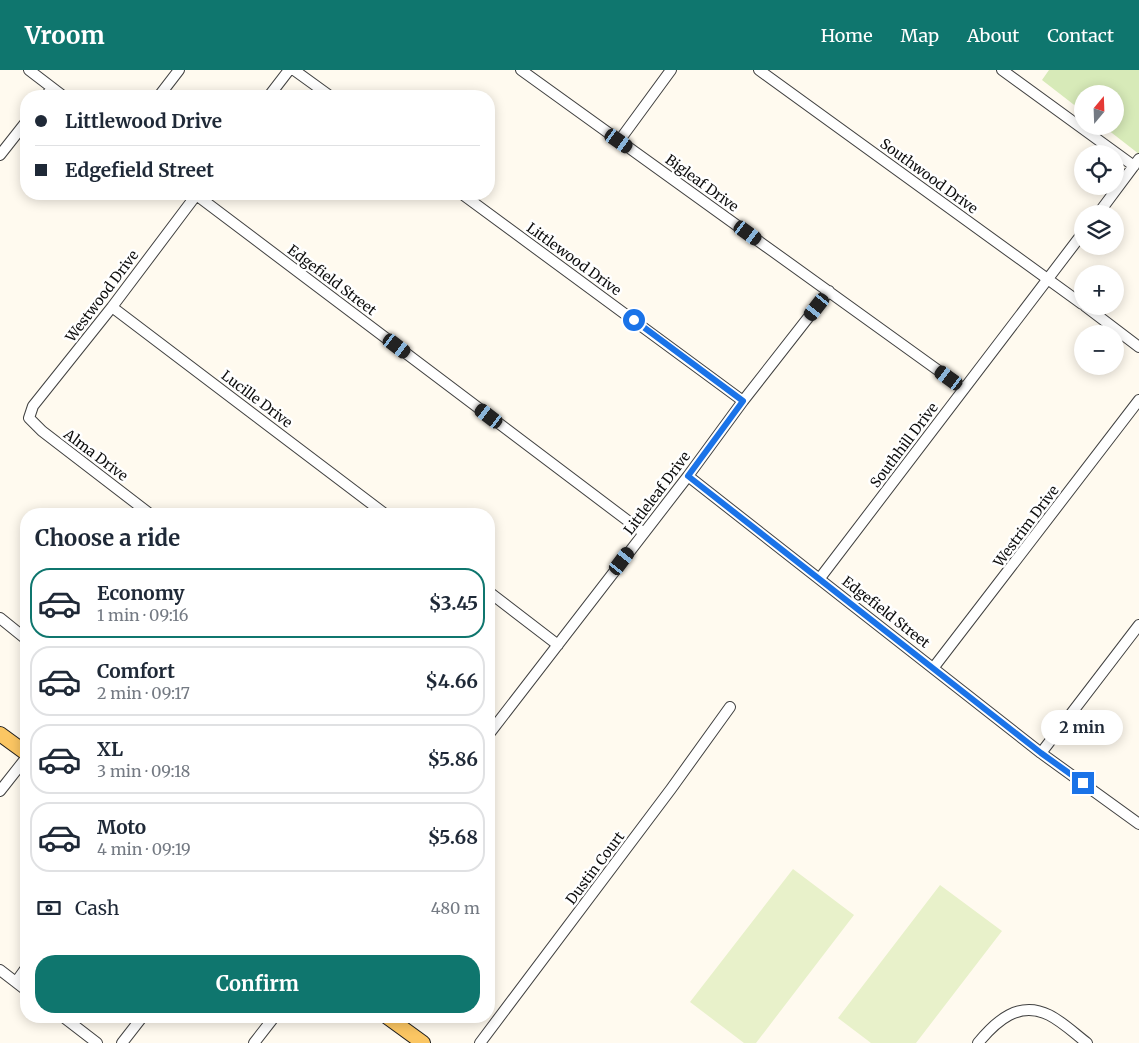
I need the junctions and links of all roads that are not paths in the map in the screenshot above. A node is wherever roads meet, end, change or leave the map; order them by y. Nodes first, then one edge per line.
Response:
1 (29, 70) edge
2 (179, 70) edge
3 (289, 70) edge
4 (294, 70) edge
5 (521, 70) edge
6 (671, 70) edge
7 (759, 70) edge
8 (1002, 70) edge
9 (47, 90) edge
10 (164, 90) edge
11 (274, 90) edge
12 (322, 90) edge
13 (20, 130) edge
14 (619, 141) junction
15 (0, 155) edge
16 (1136, 162) edge
17 (192, 200) edge
18 (204, 200) edge
19 (470, 200) edge
20 (1105, 205) edge
21 (1074, 245) edge
22 (1049, 279) junction
23 (829, 291) junction
24 (1074, 298) edge
25 (112, 307) junction
26 (1097, 315) edge
27 (1139, 347) edge
28 (964, 388) junction
29 (1139, 400) edge
30 (743, 401) junction
31 (30, 414) joint
32 (688, 476) junction
33 (142, 508) edge
34 (377, 508) edge
35 (644, 533) junction
36 (820, 578) junction
37 (495, 597) edge
38 (0, 618) edge
39 (1139, 625) edge
40 (20, 633) edge
41 (558, 645) junction
42 (934, 668) junction
43 (730, 707) dead end
44 (495, 726) edge
45 (0, 734) edge
46 (20, 749) edge
47 (1041, 753) junction
48 (20, 766) edge
49 (0, 791) edge
50 (1139, 824) edge
51 (0, 970) edge
52 (20, 976) edge
53 (16, 982) junction
54 (20, 985) edge
55 (71, 1023) edge
56 (138, 1023) edge
57 (270, 1023) edge
58 (396, 1023) edge
59 (97, 1043) edge
60 (122, 1043) edge
61 (254, 1043) edge
62 (423, 1043) edge
63 (480, 1043) edge
64 (978, 1043) edge
65 (1088, 1043) edge

1 - 9 street
2 - 10 street
3 - 11 street
4 - 12 street
5 - 14 street, Bigleaf Drive
6 - 14 street
7 - 22 street, Southwood Drive
8 - 16 street
13 - 15 street
14 - 23 street, Bigleaf Drive
16 - 20 street
17 - 25 street, Westwood Drive
18 - 35 street, Edgefield Street
19 - 30 street, Littlewood Drive
21 - 22 street, Southhill Drive
22 - 24 street, Southwood Drive
22 - 28 street, Southhill Drive
23 - 28 street, Bigleaf Drive
23 - 30 street, Littleleaf Drive
25 - 31 street, Westwood Drive
25 - 34 street, Lucille Drive
26 - 27 street, Southwood Drive
28 - 36 street, Southhill Drive
29 - 42 street, Westrim Drive
30 - 32 street, Littleleaf Drive
31 - 33 street, Alma Drive
32 - 35 street, Littleleaf Drive
32 - 36 street, Edgefield Street
35 - 41 street, Littleleaf Drive
36 - 42 street, Edgefield Street
37 - 41 street
38 - 40 street
39 - 47 street
41 - 44 street, Littleleaf Drive
42 - 47 street, Edgefield Street
43 - 63 street, Dustin Court
45 - 46 main road
47 - 50 street, Edgefield Street
48 - 49 street
51 - 53 street
52 - 53 street
53 - 54 street
55 - 59 street
56 - 60 street
57 - 61 street
58 - 62 main road
64 - 65 street

